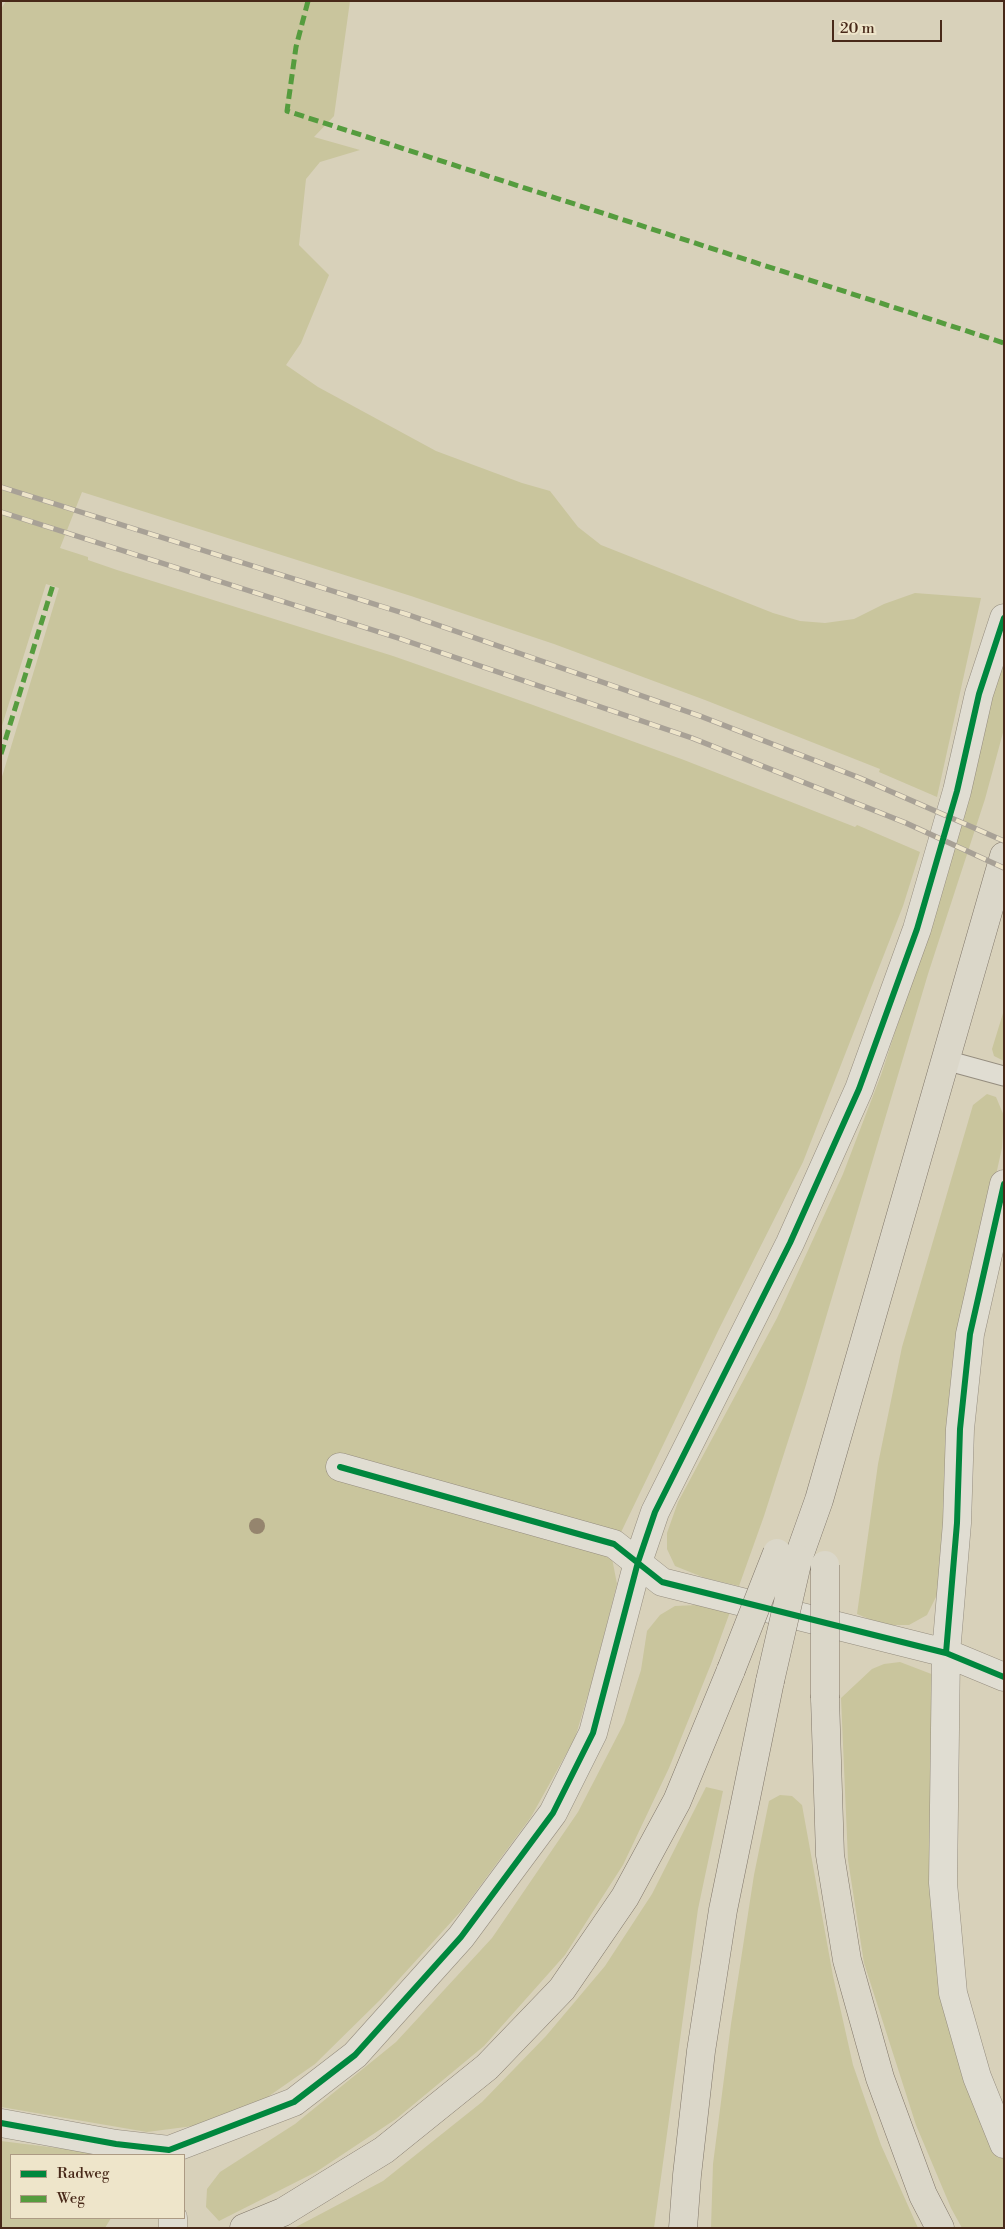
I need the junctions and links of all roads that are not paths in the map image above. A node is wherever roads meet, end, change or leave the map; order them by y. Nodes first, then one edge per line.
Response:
1 (1004, 618) edge
2 (1004, 856) edge
3 (945, 1060) junction
4 (1004, 1076) edge
5 (1004, 1184) edge
6 (340, 1467) dead end
7 (819, 1500) junction
8 (788, 1556) junction
9 (638, 1562) junction
10 (946, 1653) junction
11 (1004, 1677) edge
12 (1, 2123) edge
13 (1004, 2144) edge
14 (169, 2153) edge
15 (244, 2228) edge
16 (683, 2228) edge
17 (940, 2228) edge

1 - 9 street
2 - 3 highway
3 - 4 lane
3 - 7 highway
5 - 10 street
6 - 9 street
7 - 8 highway
7 - 17 highway, bridge
8 - 15 highway, bridge
8 - 16 highway, bridge
9 - 10 street
9 - 14 street
10 - 11 street
10 - 13 street
12 - 14 street

